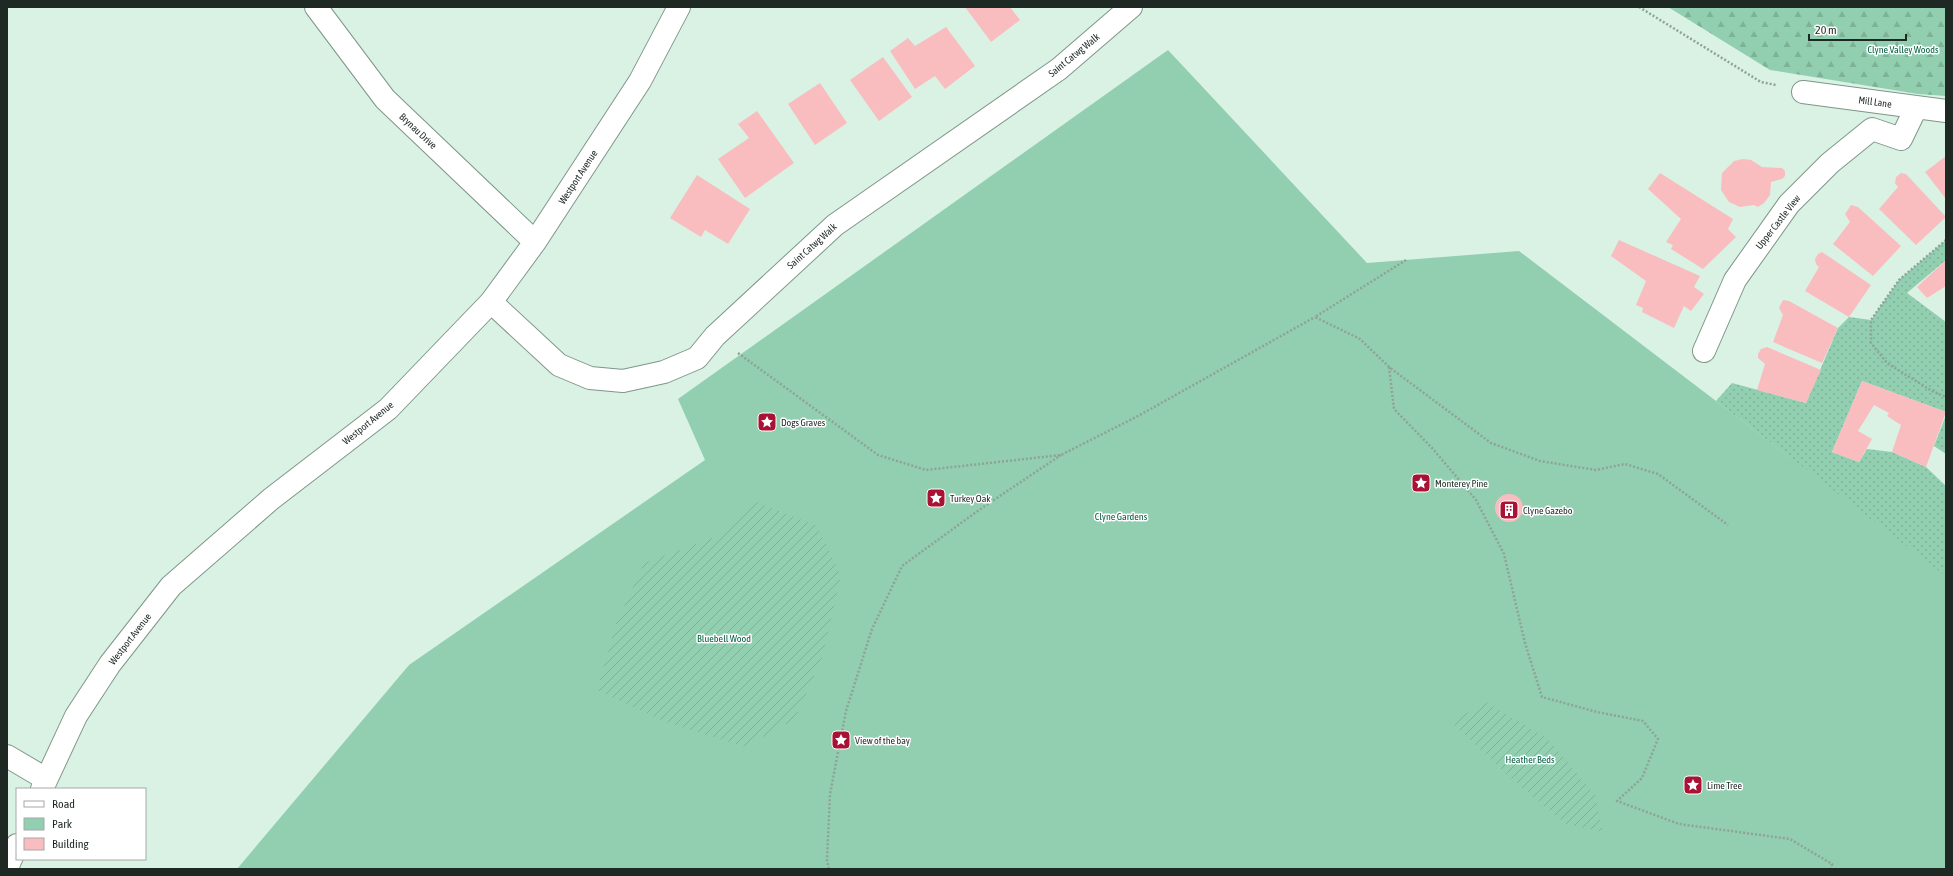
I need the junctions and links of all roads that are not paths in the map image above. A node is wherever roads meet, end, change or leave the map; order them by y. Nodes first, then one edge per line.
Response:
1 (316, 7) edge
2 (679, 7) edge
3 (1131, 7) edge
4 (1803, 92) road end
5 (1916, 108) junction
6 (1946, 111) edge
7 (535, 242) junction
8 (491, 302) junction
9 (1704, 351) dead end
10 (7, 756) edge
11 (44, 784) edge
12 (16, 847) edge
13 (7, 868) edge

1 - 7 street, Brynau Drive
2 - 7 street, Westport Avenue
3 - 8 street, Saint Catwg Walk
4 - 5 street, Mill Lane
5 - 6 street, Mill Lane
5 - 9 street, Upper Castle View
7 - 8 street, Westport Avenue
8 - 11 street, Westport Avenue
10 - 11 street
12 - 13 street

